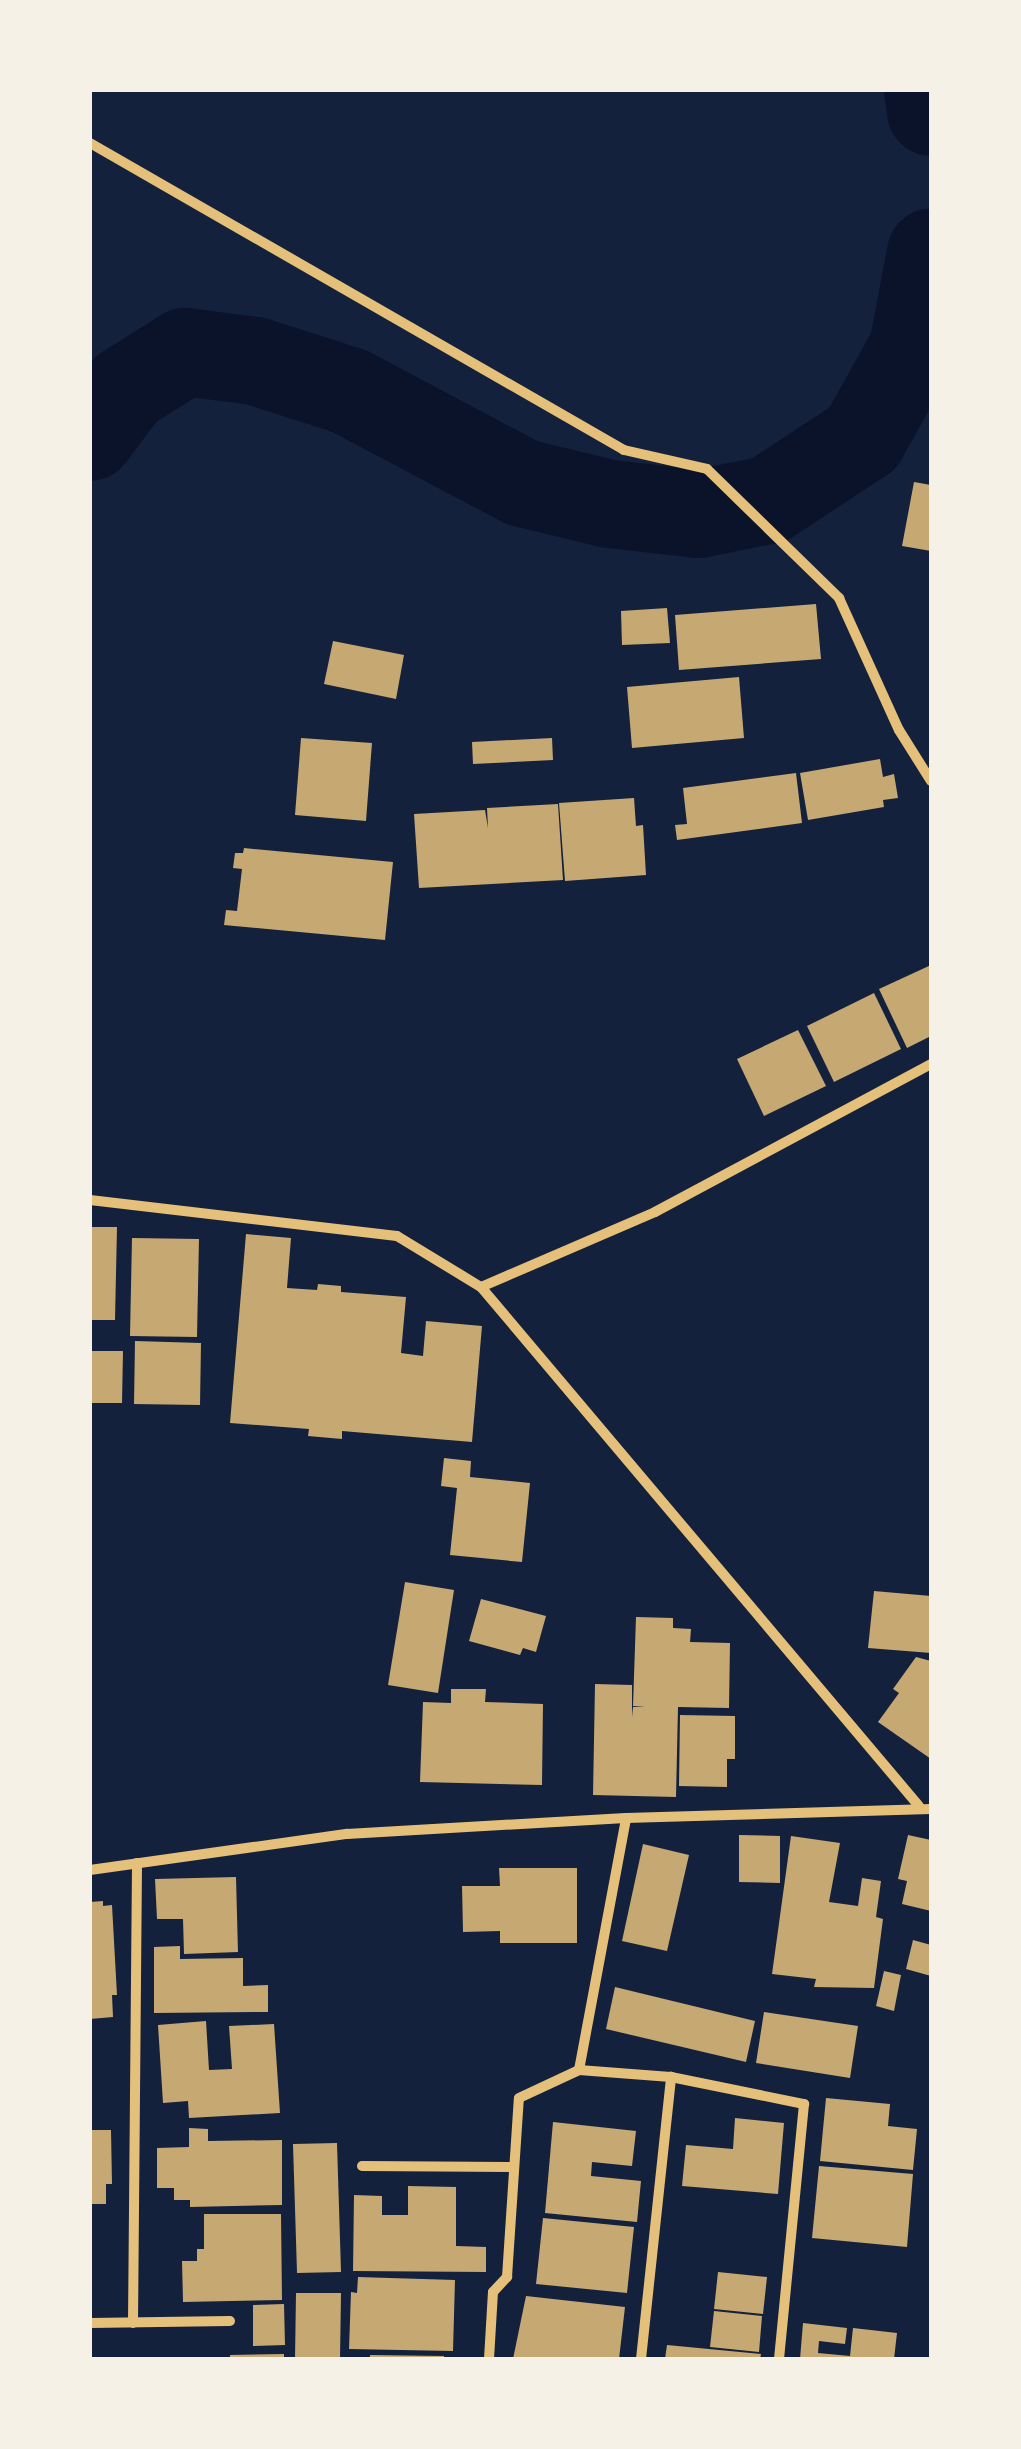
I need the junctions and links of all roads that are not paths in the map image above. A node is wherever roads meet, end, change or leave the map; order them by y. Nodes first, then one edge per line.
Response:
1 (90, 143) edge
2 (931, 781) edge
3 (931, 1064) edge
4 (90, 1200) edge
5 (480, 1287) junction
6 (918, 1806) junction
7 (931, 1809) edge
8 (626, 1818) junction
9 (136, 1863) junction
10 (90, 1870) edge
11 (579, 2070) junction
12 (671, 2077) junction
13 (362, 2166) dead end
14 (514, 2168) junction
15 (230, 2321) dead end
16 (133, 2322) junction
17 (90, 2323) edge
18 (490, 2359) edge
19 (641, 2359) edge
20 (779, 2359) edge

1 - 2 street
3 - 5 street
4 - 5 street
5 - 6 street
6 - 7 street
6 - 8 street
8 - 9 street
8 - 11 street
9 - 10 street
9 - 16 street
11 - 12 street
11 - 14 street
12 - 19 street
12 - 20 street
13 - 14 street
14 - 18 street
15 - 16 street
16 - 17 street

